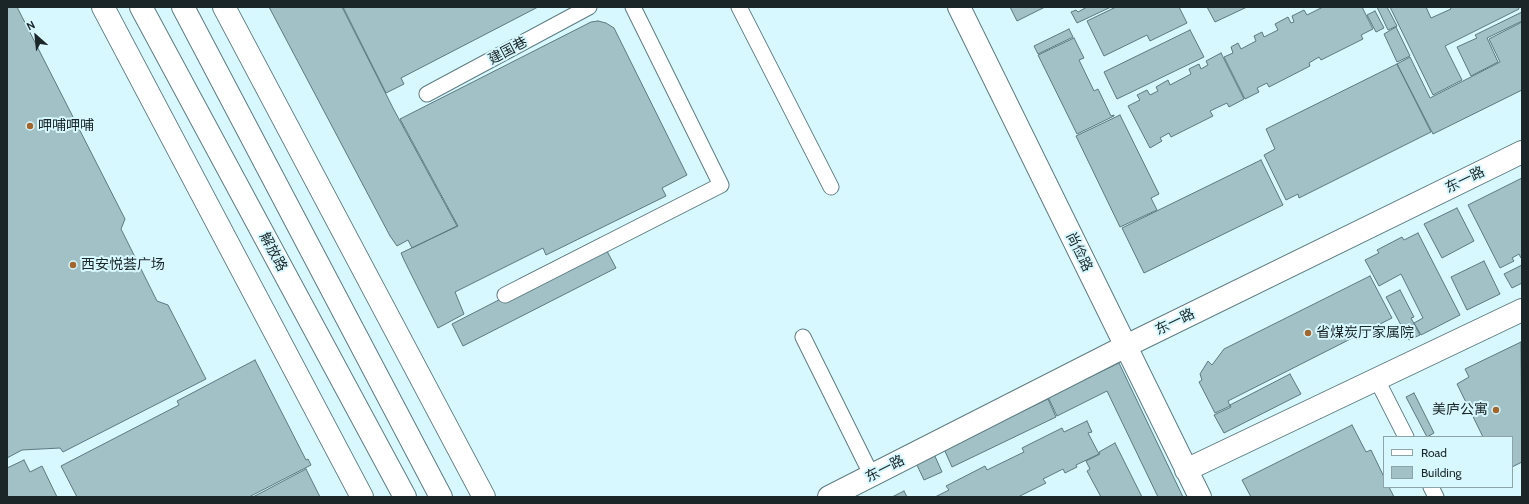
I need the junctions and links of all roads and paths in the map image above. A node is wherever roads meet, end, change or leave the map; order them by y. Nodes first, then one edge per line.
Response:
1 (103, 7) edge
2 (141, 7) edge
3 (183, 7) edge
4 (224, 7) edge
5 (589, 7) edge
6 (633, 7) edge
7 (739, 7) edge
8 (959, 7) edge
9 (427, 94) dead end
10 (1522, 152) edge
11 (831, 187) dead end
12 (505, 295) dead end
13 (1522, 310) edge
14 (803, 337) dead end
15 (1126, 346) junction
16 (1377, 380) junction
17 (1405, 436) edge
18 (1186, 470) junction
19 (872, 476) junction
20 (1432, 488) edge
21 (362, 497) edge
22 (405, 497) edge
23 (441, 497) edge
24 (484, 497) edge
25 (829, 497) edge
26 (1200, 497) edge
27 (1436, 497) edge

1 - 21 street
2 - 22 street, 解放路
3 - 23 street
4 - 24 street
5 - 9 lane, 建国巷
6 - 12 lane
7 - 11 lane
8 - 15 street, 尚俭路
10 - 15 street, 东一路
13 - 16 street
14 - 19 lane
15 - 18 street, 尚俭路
15 - 19 street, 东一路
16 - 17 lane
16 - 18 street
18 - 26 street, 尚俭路
19 - 25 street, 东一路
20 - 27 lane

